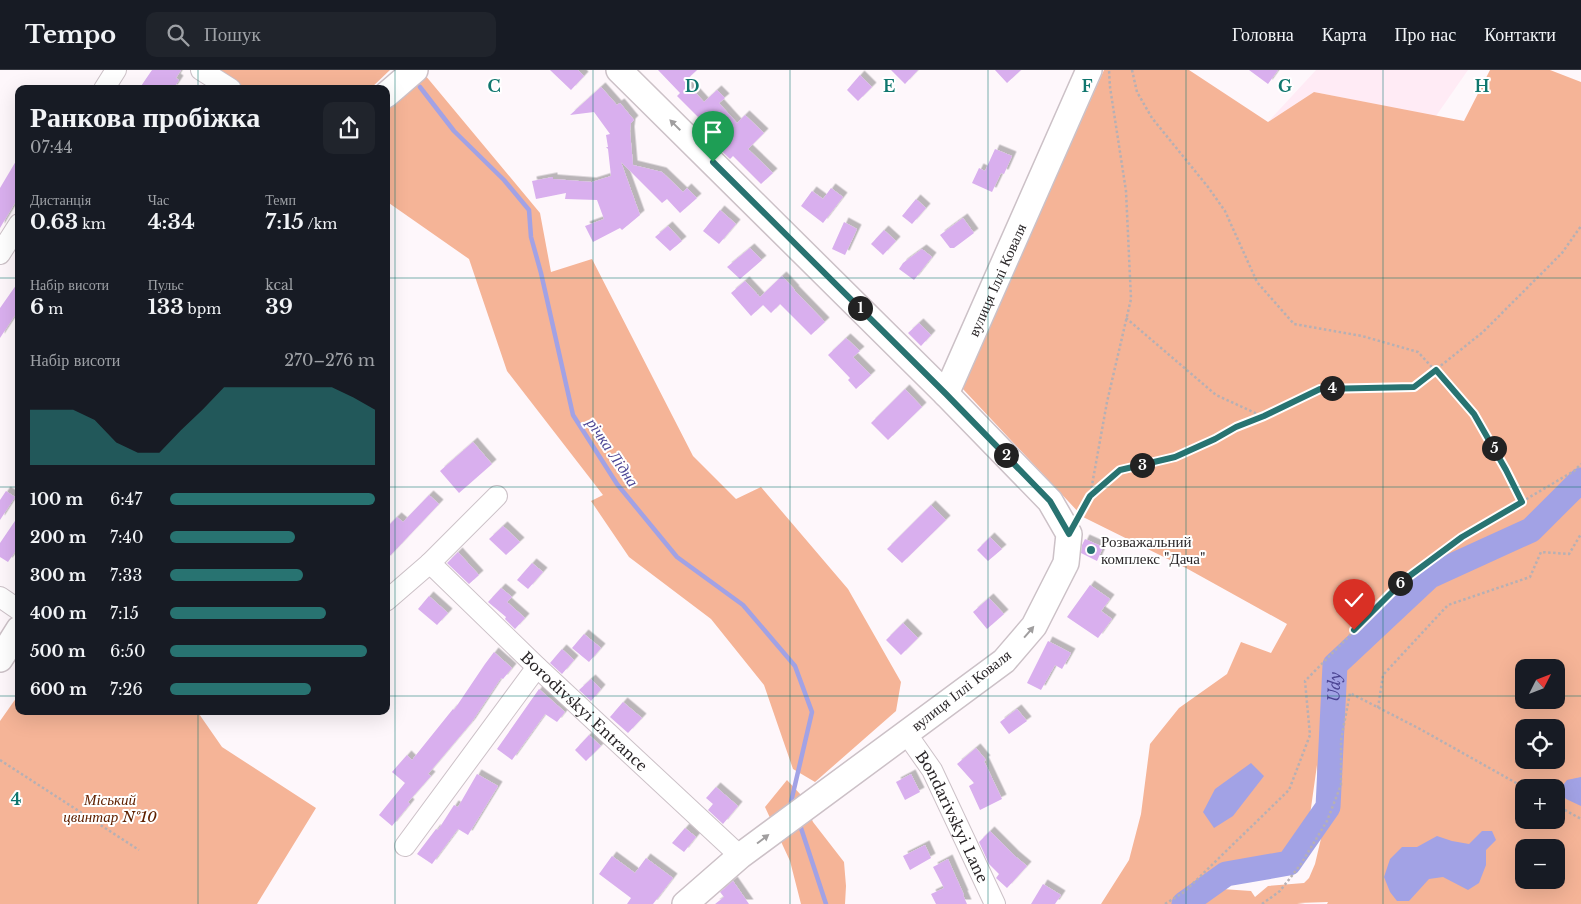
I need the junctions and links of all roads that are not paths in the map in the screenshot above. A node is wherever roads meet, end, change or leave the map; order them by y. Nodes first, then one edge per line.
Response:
1 (116, 70) edge
2 (201, 70) edge
3 (415, 70) edge
4 (619, 70) edge
5 (1089, 70) edge
6 (107, 85) edge
7 (225, 85) edge
8 (390, 92) edge
9 (15, 230) edge
10 (0, 254) edge
11 (946, 394) junction
12 (497, 496) dead end
13 (430, 563) junction
14 (0, 597) edge
15 (390, 598) edge
16 (15, 607) edge
17 (15, 635) edge
18 (0, 659) edge
19 (537, 667) junction
20 (906, 733) junction
21 (405, 846) dead end
22 (740, 856) junction
23 (685, 904) edge
24 (995, 904) edge

1 - 6 street
2 - 7 street
3 - 8 main road
11 -> 4 main road
5 - 11 main road, вулиця Іллі Коваля
9 - 10 street
20 -> 11 main road, вулиця Іллі Коваля
12 - 13 street
13 - 15 street
13 - 19 street, Borodivskyi Entrance
14 - 16 street
17 - 18 main road
19 - 21 street
19 - 22 street, Borodivskyi Entrance
22 -> 20 main road, вулиця Іллі Коваля
20 - 24 street, Bondarivskyi Lane
22 - 23 main road, вулиця Іллі Коваля

